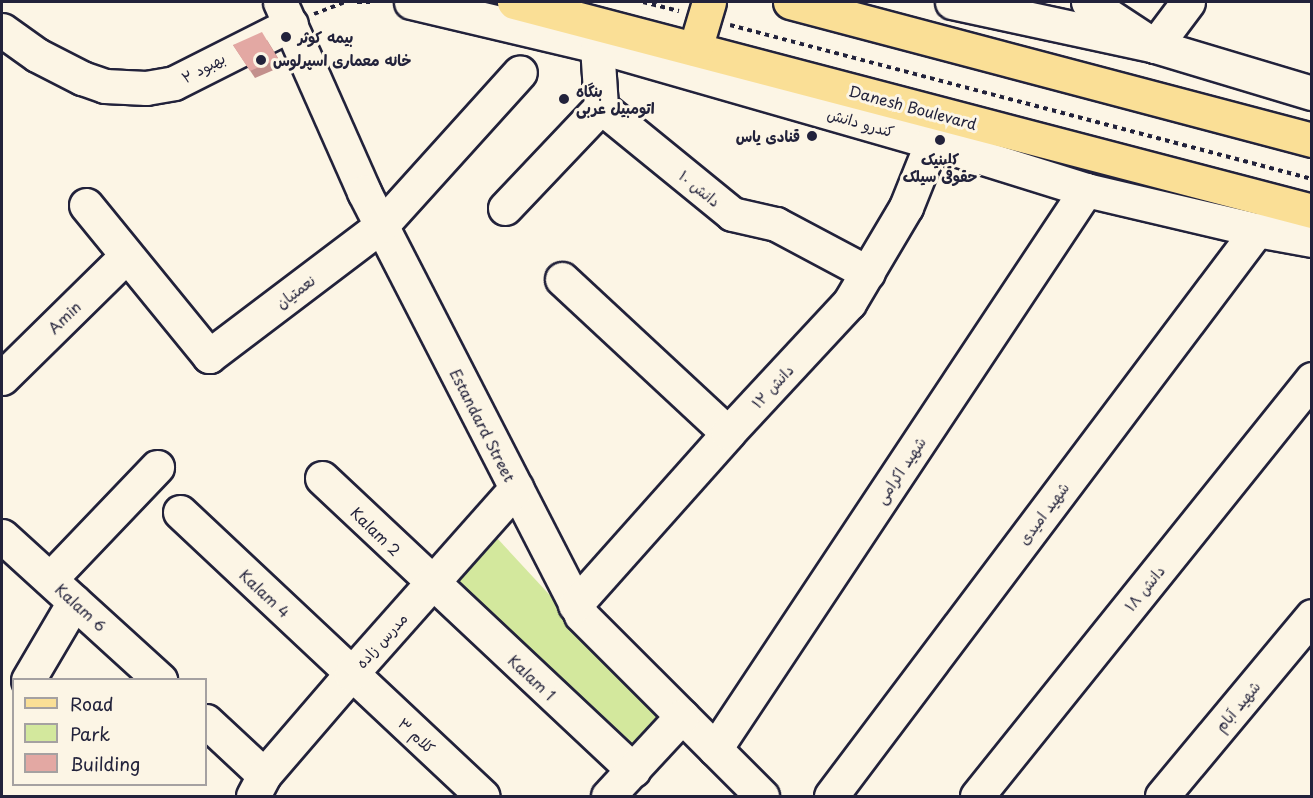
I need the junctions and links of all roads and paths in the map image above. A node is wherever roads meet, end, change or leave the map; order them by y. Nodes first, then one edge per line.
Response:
1 (357, 2) edge
2 (370, 2) edge
3 (411, 2) edge
4 (514, 2) edge
5 (642, 2) edge
6 (790, 2) edge
7 (952, 2) edge
8 (1088, 2) edge
9 (1188, 2) edge
10 (1003, 6) edge
11 (285, 13) edge
12 (707, 13) edge
13 (2, 30) edge
14 (597, 46) junction
15 (1155, 46) junction
16 (695, 49) junction
17 (520, 72) dead end
18 (1278, 83) junction
19 (1311, 93) edge
20 (601, 107) junction
21 (1263, 127) junction
22 (1311, 140) edge
23 (932, 142) junction
24 (1311, 179) edge
25 (1086, 190) junction
26 (86, 205) dead end
27 (505, 208) dead end
28 (1311, 211) edge
29 (381, 226) junction
30 (1257, 230) junction
31 (1311, 240) edge
32 (126, 256) junction
33 (868, 273) junction
34 (562, 279) dead end
35 (2, 378) edge
36 (1311, 379) edge
37 (728, 433) junction
38 (157, 467) dead end
39 (322, 478) dead end
40 (516, 488) junction
41 (180, 512) dead end
42 (2, 538) edge
43 (50, 579) junction
44 (431, 584) junction
45 (74, 602) junction
46 (575, 605) junction
47 (1311, 616) edge
48 (351, 674) junction
49 (29, 678) edge
50 (157, 678) edge
51 (682, 716) junction
52 (207, 723) edge
53 (715, 749) junction
54 (633, 770) junction
55 (258, 786) edge
56 (482, 796) edge
57 (608, 796) edge
58 (762, 796) edge
59 (831, 796) edge
60 (977, 796) edge
61 (1162, 796) edge

1 - 2 path
3 - 14 street, کندرو دانش
4 - 16 main road, Danesh Boulevard
5 - 12 path
6 - 21 main road
7 - 10 street
8 - 15 street
9 - 15 street
10 - 15 street
11 - 13 street, بهبود ۲
11 - 29 street, Estandard Street
12 - 16 main road
12 - 24 path
14 - 20 street
14 - 23 street, کندرو دانش
15 - 18 street
16 - 28 main road, Danesh Boulevard
17 - 29 street, نعمتیان
18 - 19 street
18 - 21 street
20 - 27 street
20 - 33 street, دانش ۱۰
21 - 22 main road
23 - 25 street, کندرو دانش
23 - 33 street, دانش ۱۲
25 - 30 street, کندرو دانش
25 - 53 street, شهید اکرامی
26 - 32 street
29 - 32 street, نعمتیان
29 - 40 street, Estandard Street
30 - 31 street, کندرو دانش
30 - 59 street, شهید امیدی
32 - 35 street, Amin
33 - 37 street, دانش ۱۲
34 - 37 street
36 - 60 street, دانش ۱۸
37 - 46 street, دانش ۱۲
38 - 43 street
39 - 44 street, Kalam 2
40 - 44 street, مدرس زاده
40 - 46 street, Estandard Street
41 - 48 street, Kalam 4
42 - 43 street, Kalam 6
43 - 45 street, Kalam 6
44 - 48 street, مدرس زاده
44 - 54 street, Kalam 1
45 - 49 street
45 - 50 street, Kalam 6
46 - 51 street, Estandard Street
47 - 61 street, شهید آبام
48 - 55 street, مدرس زاده
48 - 56 street, کلام ۳
51 - 53 street, Estandard Street
51 - 54 street
52 - 55 street
53 - 58 street, Estandard Street
54 - 57 street

